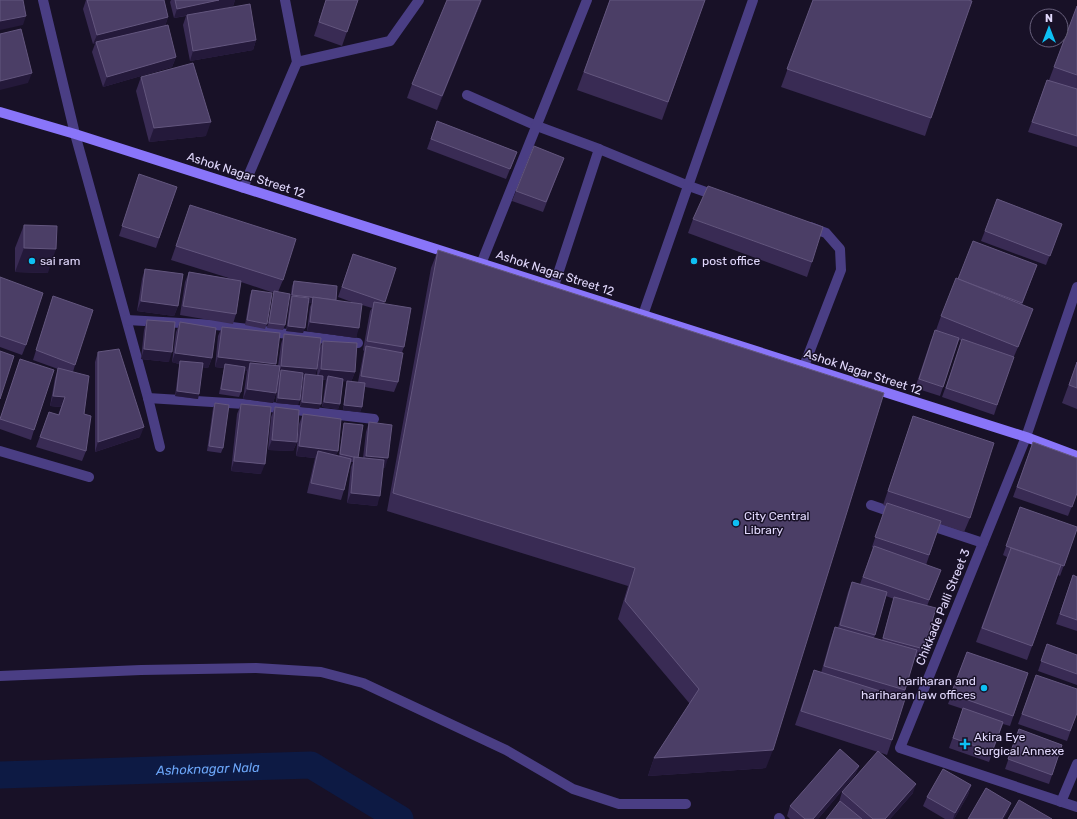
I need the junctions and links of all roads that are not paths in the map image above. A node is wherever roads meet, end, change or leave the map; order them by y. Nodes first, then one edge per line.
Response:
1 (44, 0) edge
2 (285, 0) edge
3 (419, 0) edge
4 (587, 0) edge
5 (753, 0) edge
6 (297, 62) junction
7 (467, 95) dead end
8 (0, 112) edge
9 (536, 126) junction
10 (76, 134) junction
11 (599, 149) junction
12 (689, 186) junction
13 (243, 188) junction
14 (725, 198) edge
15 (797, 223) edge
16 (481, 264) junction
17 (554, 286) junction
18 (1077, 287) edge
19 (643, 315) junction
20 (127, 320) junction
21 (358, 342) edge
22 (804, 366) junction
23 (148, 398) junction
24 (374, 419) dead end
25 (1026, 437) junction
26 (160, 447) dead end
27 (0, 451) edge
28 (1077, 456) edge
29 (89, 477) dead end
30 (871, 505) dead end
31 (983, 543) junction
32 (0, 676) edge
33 (1077, 764) edge
34 (1061, 802) junction
35 (686, 804) dead end
36 (1077, 807) edge

1 - 10 street
2 - 6 street
3 - 6 street
4 - 9 street
5 - 12 street
6 - 13 street
7 - 9 street
8 - 10 street, Ashok Nagar Street 12
9 - 11 street
9 - 16 street
10 - 13 street, Ashok Nagar Street 12
10 - 20 street
11 - 12 street
11 - 17 street
12 - 14 street
12 - 19 street
13 - 16 street, Ashok Nagar Street 12
15 - 22 street
16 - 17 street, Ashok Nagar Street 12
17 - 19 street, Ashok Nagar Street 12
18 - 25 street, Chikkade Palli Street 3
19 - 22 street, Ashok Nagar Street 12
20 - 21 street
20 - 23 street
22 - 25 street, Ashok Nagar Street 12
23 - 24 street
23 - 26 street
25 - 28 street, Ashok Nagar Street 12
25 - 31 street, Chikkade Palli Street 3
27 - 29 street
30 - 31 street
31 - 34 street, Chikkade Palli Street 3
32 - 35 street
33 - 34 street
34 - 36 street, Chikkade Palli Street 3

